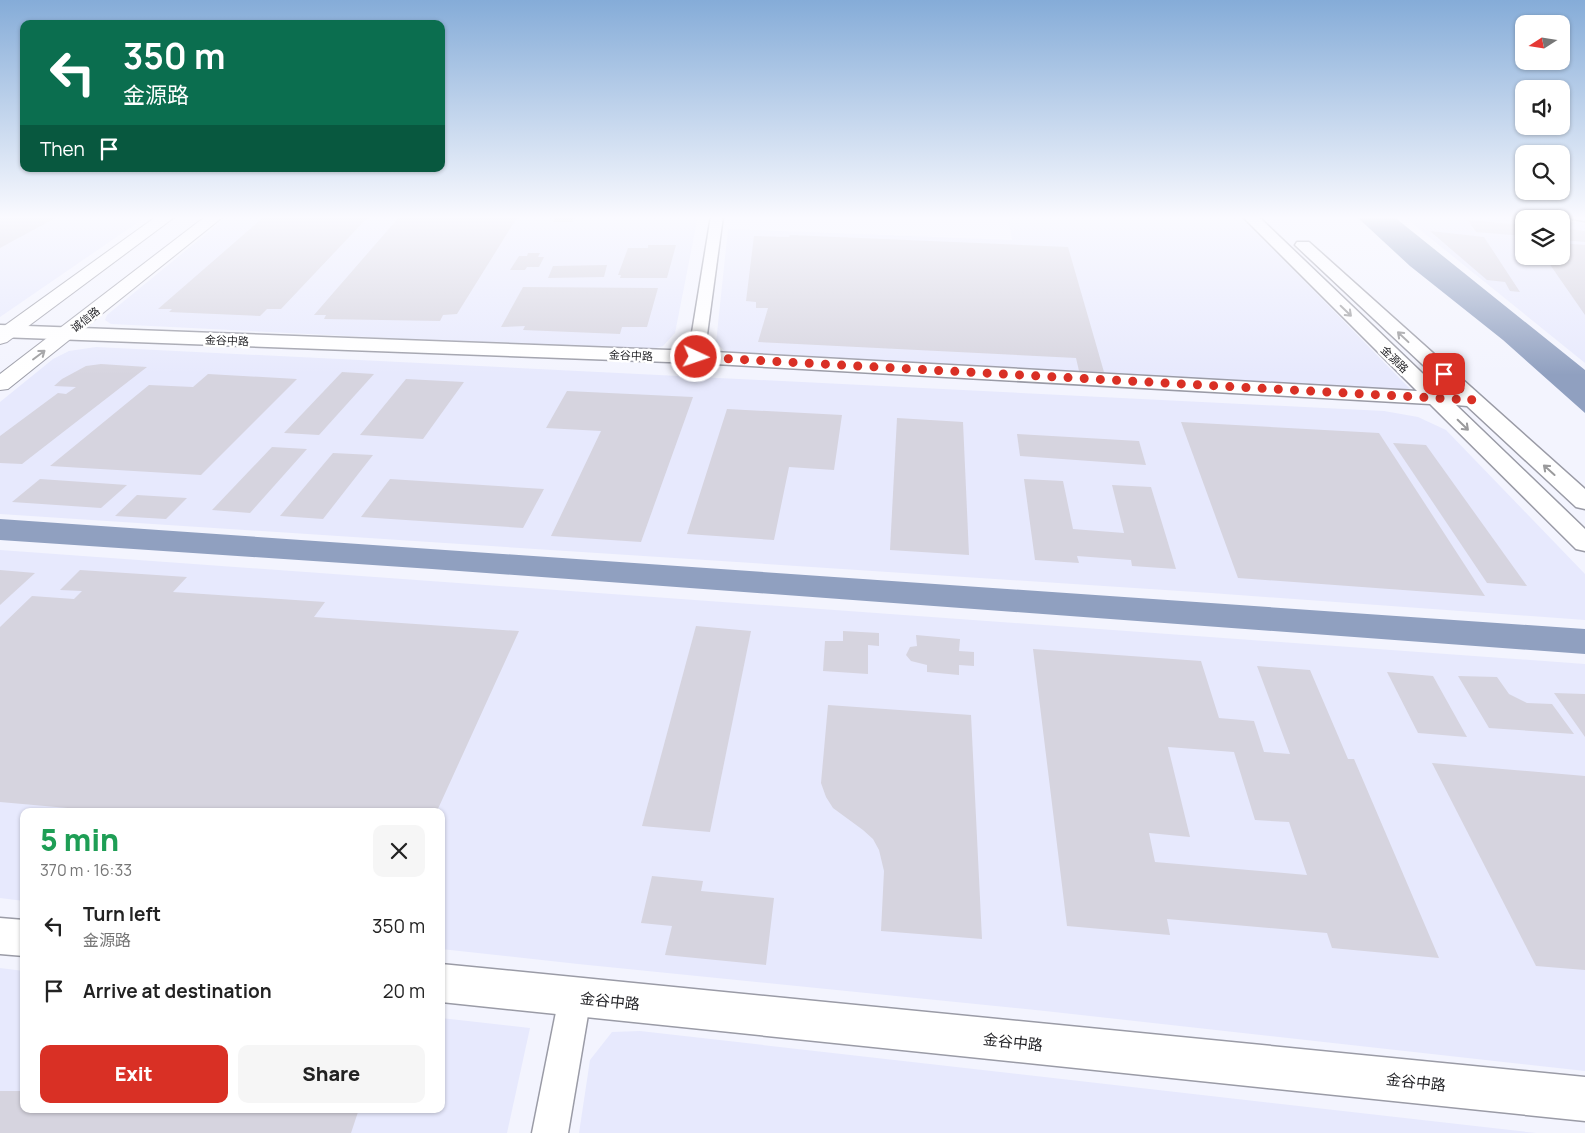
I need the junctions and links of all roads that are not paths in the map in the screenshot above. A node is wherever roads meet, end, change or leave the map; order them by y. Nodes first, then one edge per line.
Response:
1 (94, 269) edge
2 (149, 269) edge
3 (709, 269) edge
4 (1303, 269) edge
5 (1329, 269) edge
6 (3, 334) edge
7 (66, 335) junction
8 (696, 357) junction
9 (0, 384) edge
10 (1436, 398) junction
11 (1472, 400) junction
12 (1585, 502) edge
13 (1585, 544) edge
14 (0, 936) edge
15 (20, 938) edge
16 (445, 983) edge
17 (575, 997) junction
18 (1585, 1099) edge
19 (550, 1133) edge

1 - 6 main road
2 - 7 main road, 诚信路
3 - 8 street
4 -> 10 street, 金源路
11 -> 5 street, 金源路
6 - 7 street, 金谷中路
7 - 8 street, 金谷中路
9 -> 7 main road, 诚信路
8 - 10 street, 金谷中路
10 - 11 street, 金谷中路
10 -> 13 street, 金源路
12 -> 11 street, 金源路
14 - 15 street
16 - 17 street, 金谷中路
17 - 18 street, 金谷中路
17 - 19 street

